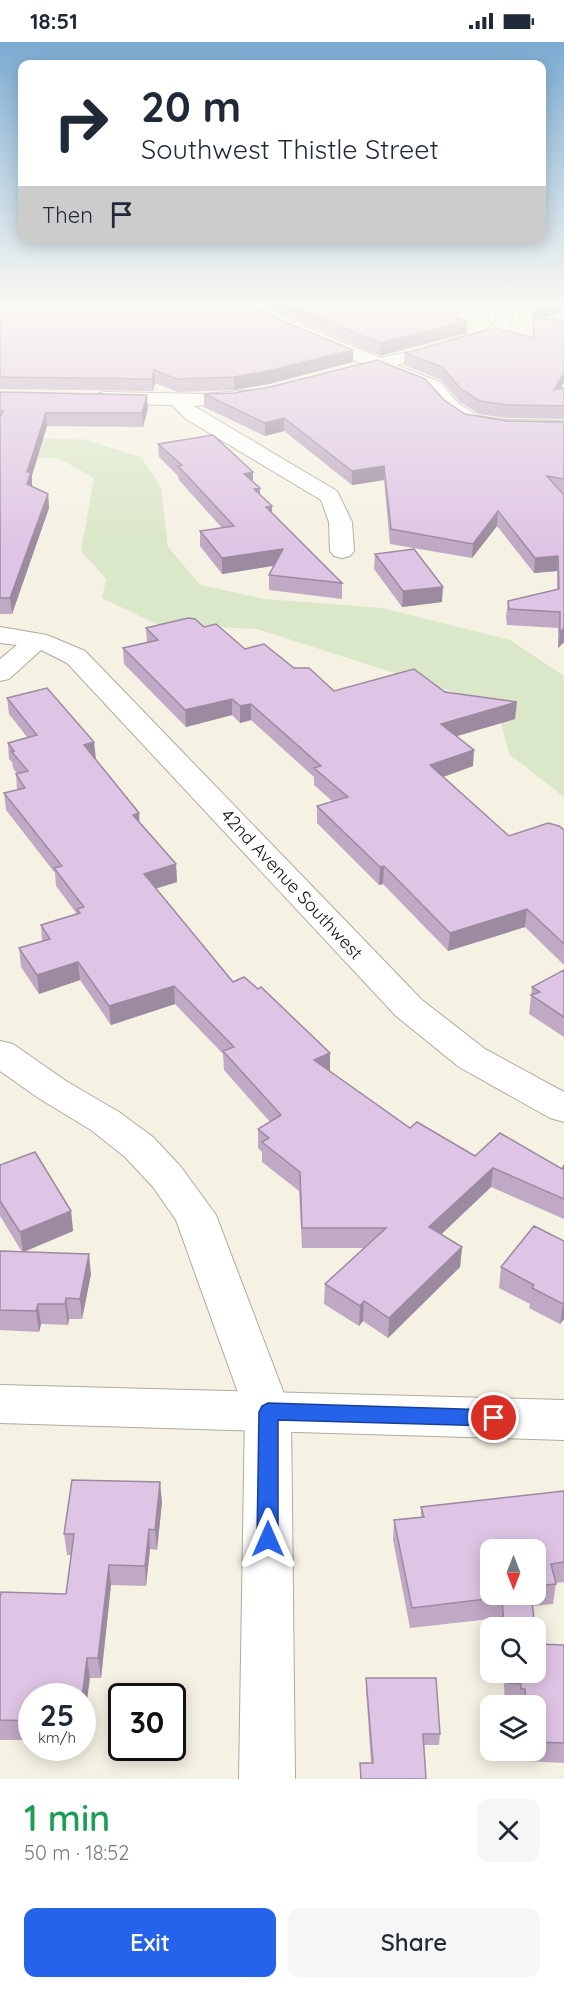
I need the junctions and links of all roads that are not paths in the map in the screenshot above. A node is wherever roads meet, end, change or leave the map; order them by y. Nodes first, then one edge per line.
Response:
1 (426, 382) edge
2 (270, 392) edge
3 (83, 398) edge
4 (178, 399) junction
5 (564, 427) edge
6 (342, 551) dead end
7 (0, 635) edge
8 (38, 640) junction
9 (0, 673) edge
10 (0, 1053) edge
11 (564, 1108) edge
12 (0, 1404) edge
13 (268, 1412) junction
14 (564, 1420) edge
15 (267, 1779) edge

1 - 5 street
2 - 4 street
3 - 4 street
4 - 6 street
7 - 8 street, 42nd Avenue Southwest
8 - 9 street
8 - 11 street, 42nd Avenue Southwest
10 - 13 street
12 - 13 street
13 - 14 street
13 - 15 street

